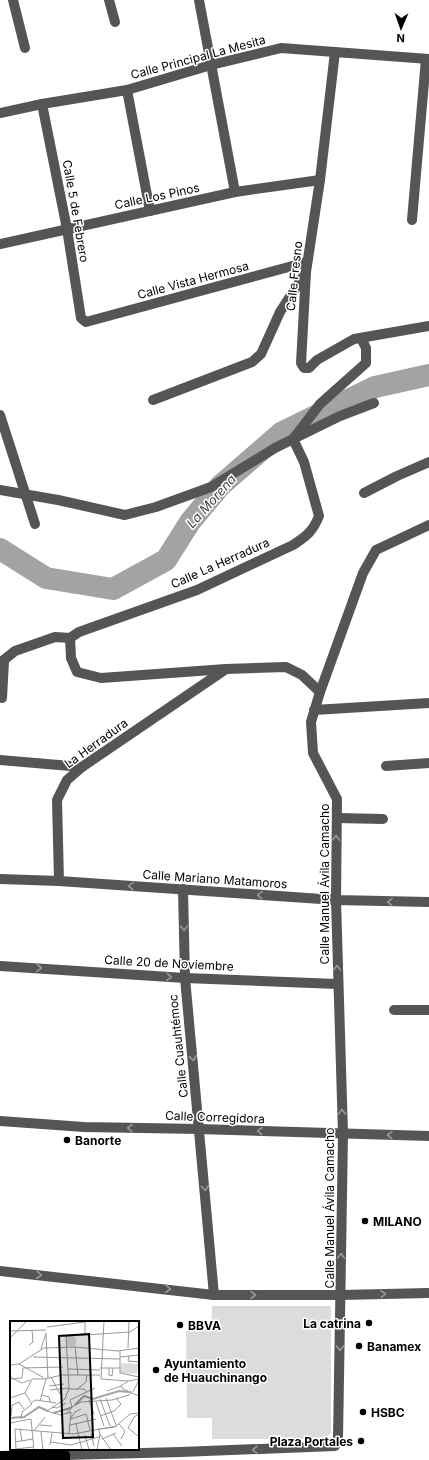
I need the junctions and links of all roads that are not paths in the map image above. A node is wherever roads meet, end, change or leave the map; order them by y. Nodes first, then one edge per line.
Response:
1 (13, 0) edge
2 (109, 0) edge
3 (199, 0) edge
4 (114, 22) dead end
5 (25, 48) dead end
6 (335, 52) junction
7 (428, 59) edge
8 (211, 64) junction
9 (127, 90) junction
10 (42, 104) junction
11 (0, 113) edge
12 (320, 180) junction
13 (235, 192) junction
14 (150, 211) junction
15 (412, 220) dead end
16 (67, 229) junction
17 (0, 244) edge
18 (307, 267) junction
19 (86, 322) joint
20 (429, 326) edge
21 (361, 338) junction
22 (153, 400) dead end
23 (374, 403) dead end
24 (0, 415) edge
25 (293, 439) junction
26 (429, 462) edge
27 (0, 490) edge
28 (364, 493) dead end
29 (26, 495) junction
30 (35, 524) dead end
31 (429, 525) edge
32 (70, 638) junction
33 (2, 662) edge
34 (226, 669) junction
35 (320, 692) junction
36 (2, 698) dead end
37 (429, 703) edge
38 (314, 710) junction
39 (0, 760) edge
40 (429, 763) edge
41 (386, 766) dead end
42 (82, 767) junction
43 (337, 818) junction
44 (383, 819) dead end
45 (0, 879) edge
46 (59, 881) junction
47 (183, 890) junction
48 (336, 900) junction
49 (429, 902) edge
50 (0, 966) edge
51 (185, 978) junction
52 (337, 984) junction
53 (394, 1010) dead end
54 (429, 1010) edge
55 (0, 1120) edge
56 (199, 1129) junction
57 (343, 1134) junction
58 (429, 1136) edge
59 (0, 1271) edge
60 (429, 1293) edge
61 (214, 1295) junction
62 (341, 1295) junction
63 (0, 1456) edge
64 (65, 1458) edge

1 - 5 street
2 - 4 street
3 - 8 street
6 - 7 street, Calle Principal La Mesita
6 - 8 street, Calle Principal La Mesita
6 - 12 street, Calle Fresno
7 - 15 street
8 - 9 street, Calle Principal La Mesita
8 - 13 street
9 - 10 street, Calle Principal La Mesita
9 - 14 street
10 - 11 street, Calle Principal La Mesita
10 - 16 street, Calle 5 de Febrero
12 - 13 street, Calle Los Pinos
12 - 18 street, Calle Fresno
13 - 14 street, Calle Los Pinos
14 - 16 street, Calle Los Pinos
16 - 17 street, Calle Los Pinos
16 - 19 street, Calle 5 de Febrero
18 - 19 street, Calle Vista Hermosa
18 - 21 street, Calle Fresno
18 - 22 street
20 - 21 street, Calle Fresno
21 - 25 street
23 - 25 street
24 - 29 street
25 - 29 street
25 - 32 street, Calle La Herradura
26 - 28 street
27 - 29 street
29 - 30 street
31 - 35 street, Calle Manuel Ávila Camacho
32 - 33 street, Calle La Herradura
32 - 34 street
33 - 36 street
34 - 35 street
34 - 42 street, La Herradura
35 - 38 street, Calle Manuel Ávila Camacho
37 - 38 street
38 - 43 street, Calle Manuel Ávila Camacho
39 - 42 street
40 - 41 street
42 - 46 street, La Herradura
43 - 44 street
48 -> 43 street, Calle Manuel Ávila Camacho
45 - 46 street, Calle Mariano Matamoros
47 -> 46 street, Calle Mariano Matamoros
48 -> 47 street, Calle Mariano Matamoros
47 -> 51 street, Calle Cuauhtémoc
49 -> 48 street, Calle Mariano Matamoros
52 -> 48 street, Calle Manuel Ávila Camacho
50 -> 51 street, Calle 20 de Noviembre
51 - 52 street, Calle 20 de Noviembre
51 -> 56 street, Calle Cuauhtémoc
57 -> 52 street, Calle Manuel Ávila Camacho
53 - 54 street
56 -> 55 street, Calle Corregidora
57 -> 56 street, Calle Corregidora
56 -> 61 street, Calle Cuauhtémoc
58 -> 57 street, Calle Corregidora
62 -> 57 street, Calle Manuel Ávila Camacho
59 -> 61 street
62 -> 60 street
61 -> 62 street
62 -> 64 street, Calle Manuel Ávila Camacho
63 - 64 main road

